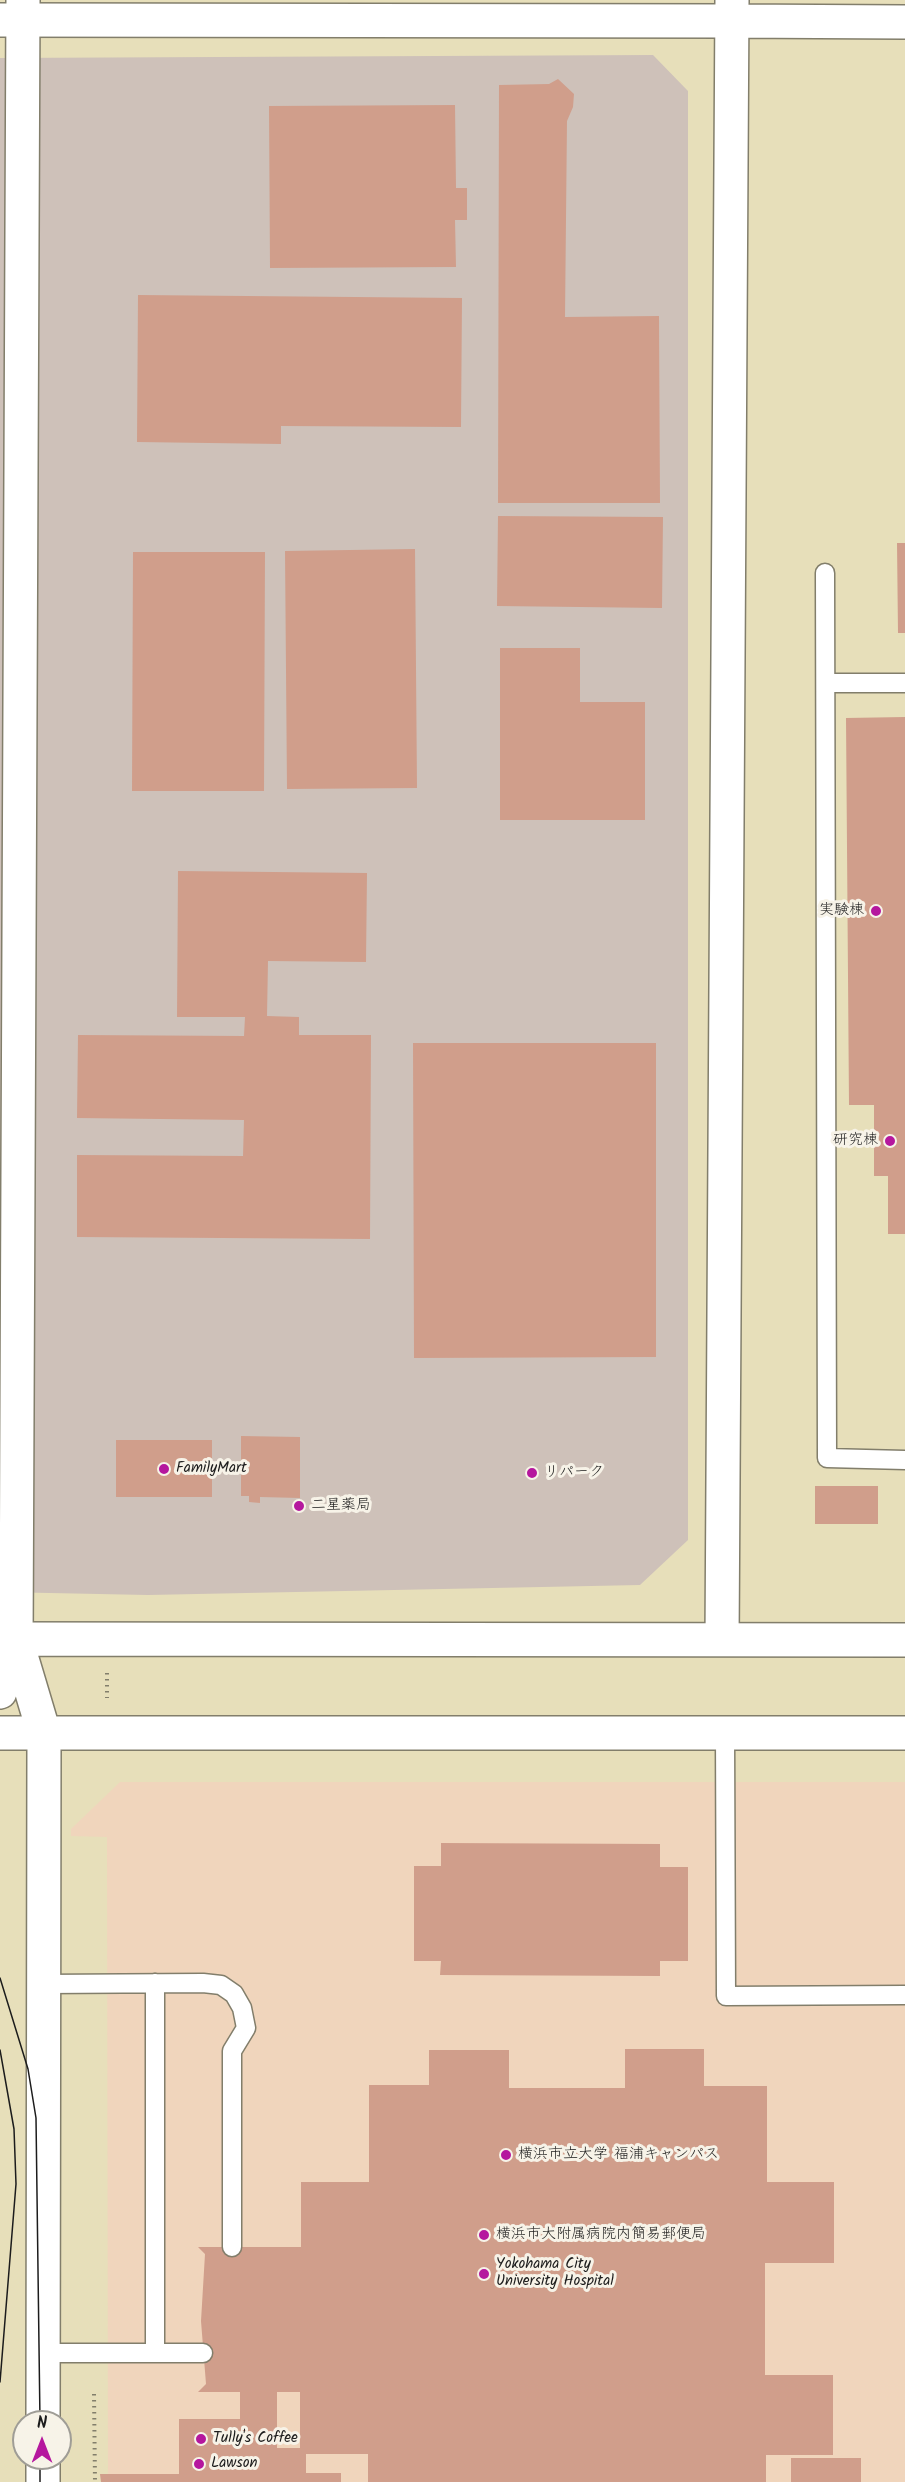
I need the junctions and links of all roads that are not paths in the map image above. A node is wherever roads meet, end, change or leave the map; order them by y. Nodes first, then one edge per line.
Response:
1 (732, 11) edge
2 (15, 13) edge
3 (905, 22) edge
4 (825, 573) dead end
5 (826, 683) junction
6 (905, 683) edge
7 (905, 1460) edge
8 (8, 1639) edge
9 (722, 1639) junction
10 (905, 1640) edge
11 (0, 1692) edge
12 (0, 1733) edge
13 (44, 1733) junction
14 (725, 1733) junction
15 (905, 1733) edge
16 (155, 1983) junction
17 (43, 1984) junction
18 (905, 1995) edge
19 (232, 2247) dead end
20 (43, 2353) junction
21 (155, 2353) junction
22 (203, 2353) dead end
23 (43, 2410) edge

1 - 2 street
1 - 3 street
1 - 9 street
2 - 8 street
4 - 5 lane
5 - 6 lane
5 - 7 lane
8 - 9 street
8 - 11 street
8 - 13 street
9 - 10 street
12 - 13 street
13 - 14 street
13 - 17 street
14 - 15 street
14 - 18 lane
16 - 17 lane
16 - 19 lane
16 - 21 lane
17 - 20 street
20 - 21 lane
20 - 23 street
21 - 22 lane

